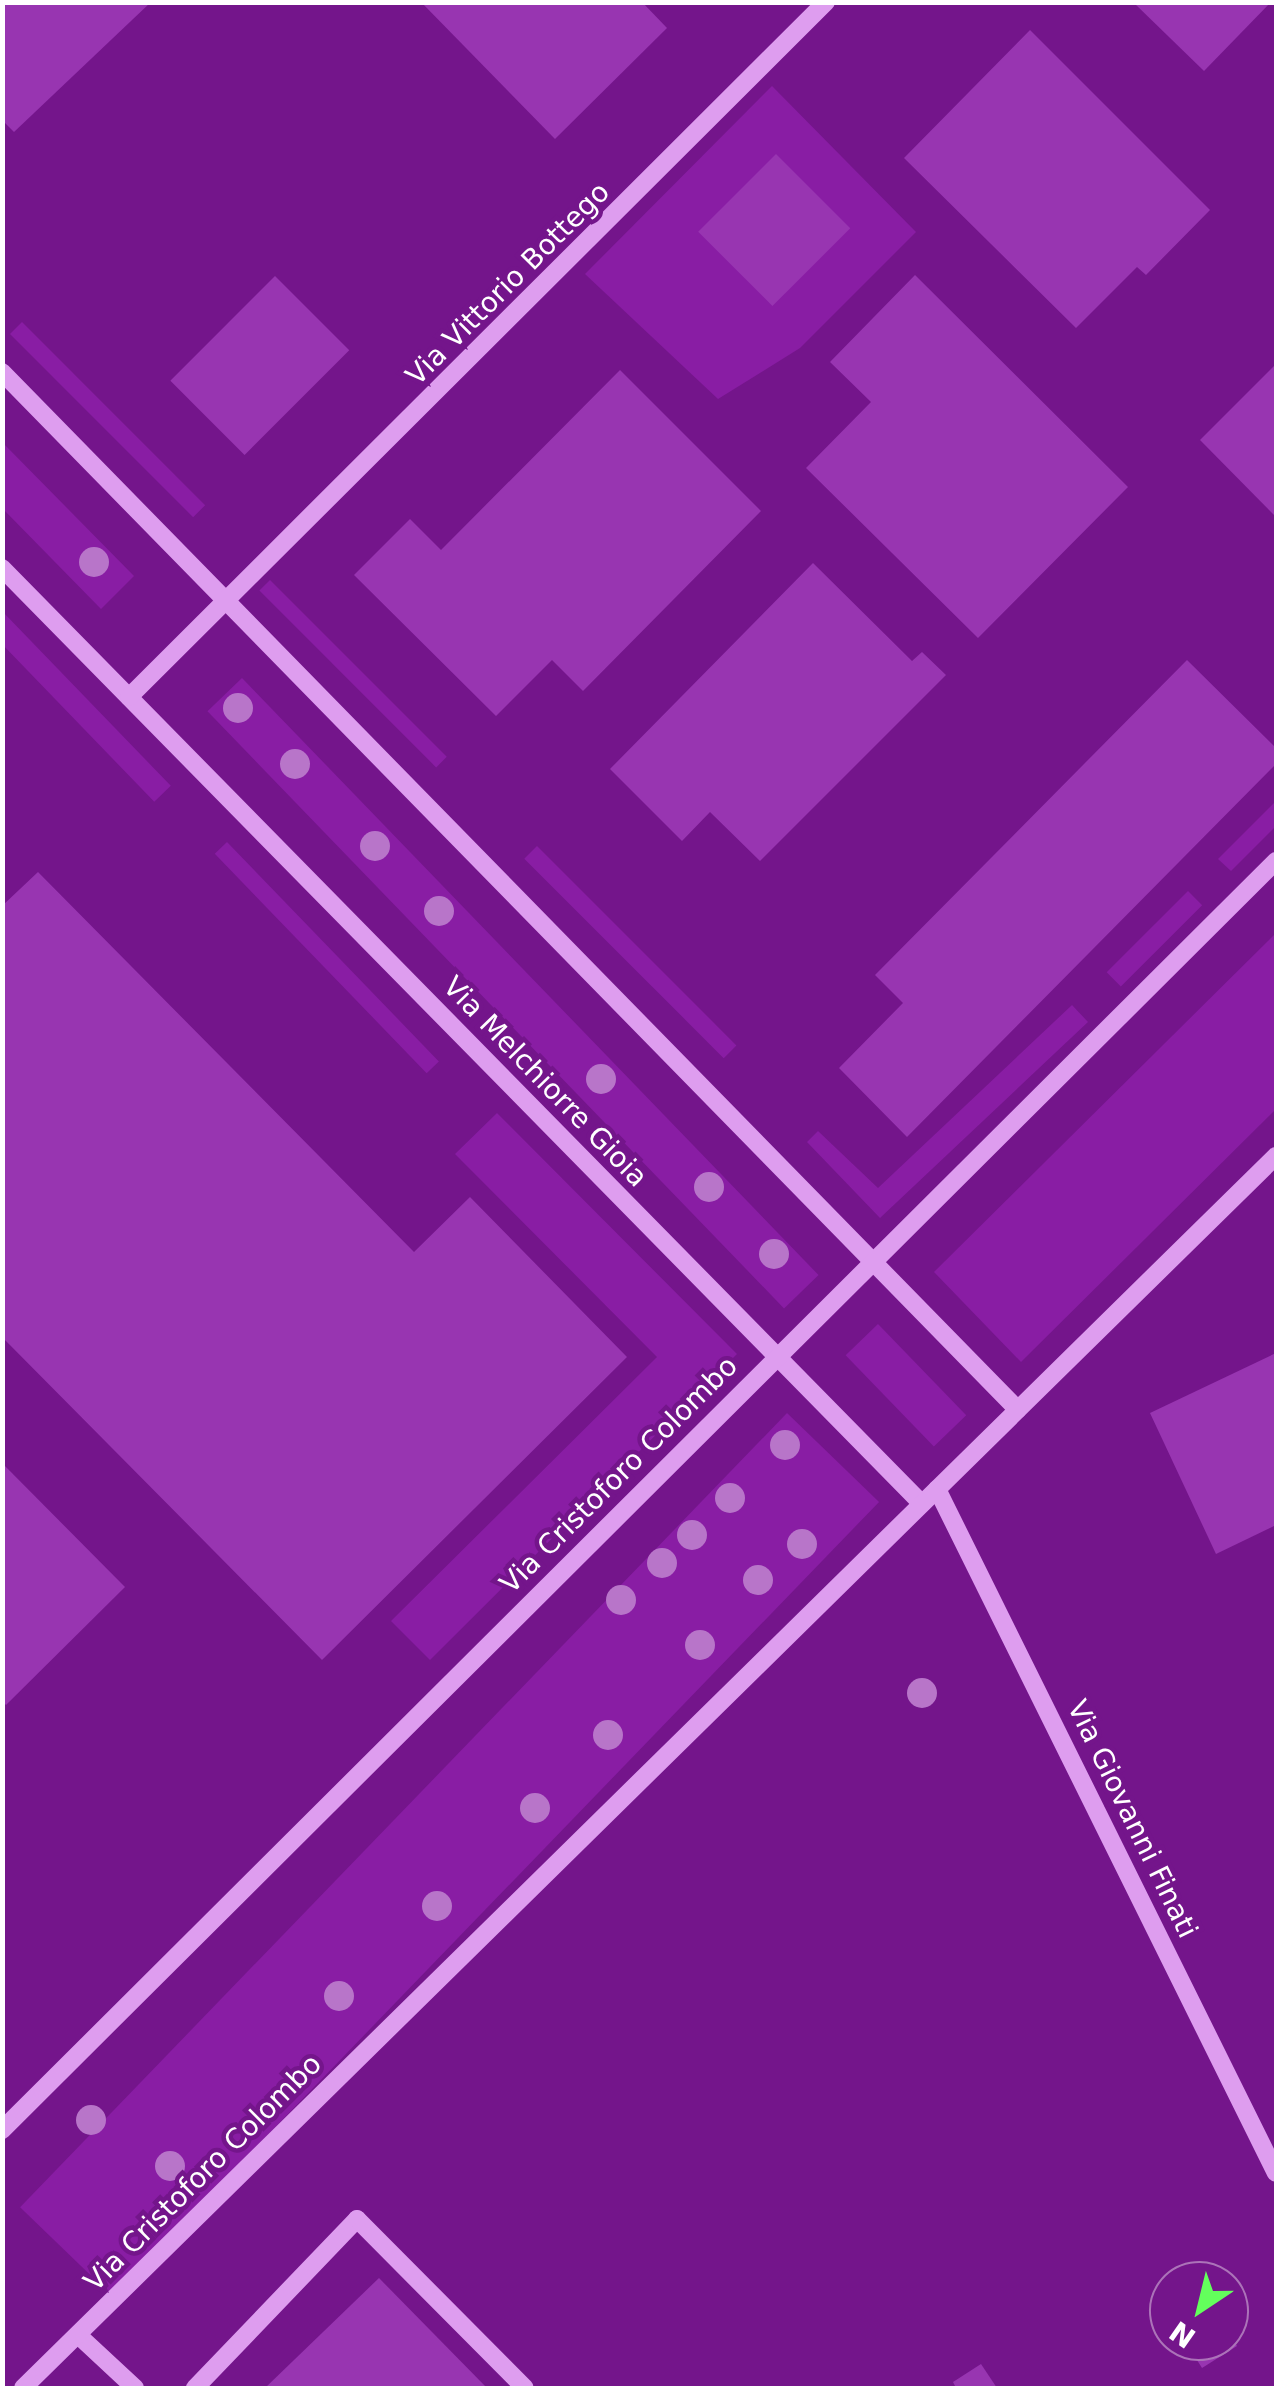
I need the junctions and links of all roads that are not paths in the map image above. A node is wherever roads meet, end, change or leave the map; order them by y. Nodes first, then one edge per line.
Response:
1 (826, 2) edge
2 (2, 372) edge
3 (2, 568) edge
4 (229, 604) junction
5 (129, 697) junction
6 (1276, 861) edge
7 (1276, 1156) edge
8 (872, 1260) junction
9 (776, 1356) junction
10 (1018, 1410) junction
11 (938, 1489) junction
12 (922, 1504) junction
13 (2, 2130) edge
14 (1276, 2174) edge
15 (78, 2334) junction
16 (23, 2388) edge
17 (135, 2388) edge
18 (195, 2388) edge
19 (524, 2388) edge

1 - 4 street, Via Vittorio Bottego
2 - 4 street
3 - 5 street, Via Melchiorre Gioia
4 - 5 street
4 - 8 street
5 - 9 street, Via Melchiorre Gioia
6 - 8 street, Via Cristoforo Colombo
7 - 10 street, Via Cristoforo Colombo
8 - 9 street, Via Cristoforo Colombo
8 - 10 street
9 - 12 street, Via Melchiorre Gioia
9 - 13 street, Via Cristoforo Colombo
10 - 11 street, Via Cristoforo Colombo
11 - 12 street, Via Cristoforo Colombo
11 - 14 street, Via Giovanni Finati
12 - 15 street, Via Cristoforo Colombo
15 - 16 street, Via Cristoforo Colombo
15 - 17 street
18 - 19 street

